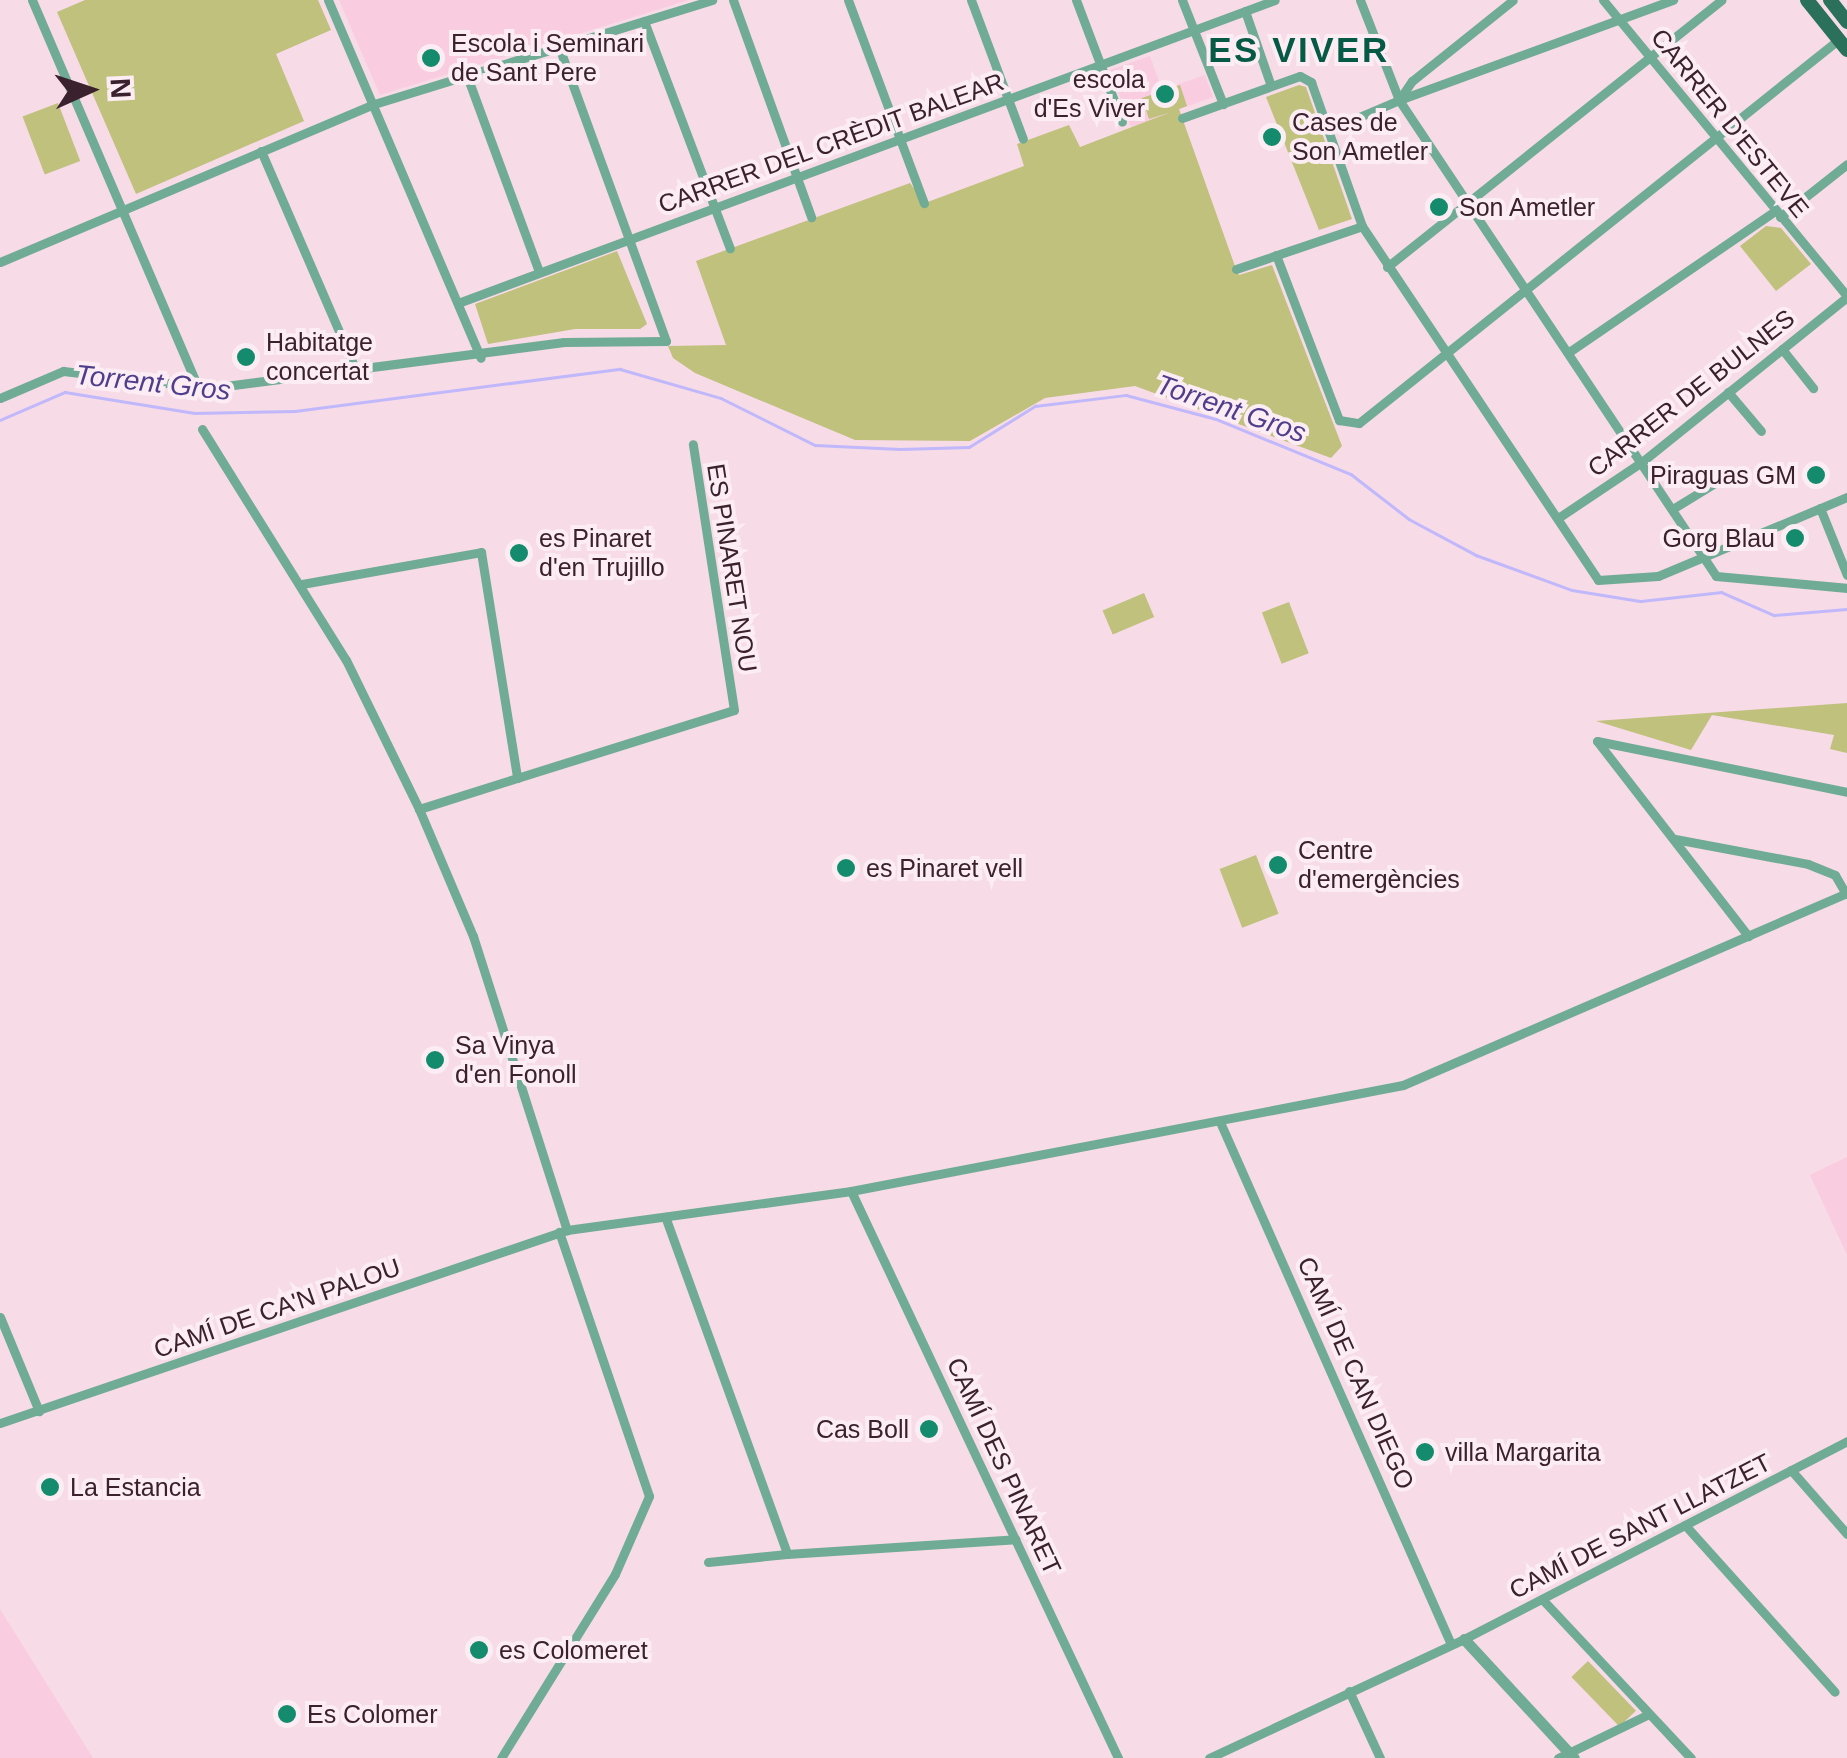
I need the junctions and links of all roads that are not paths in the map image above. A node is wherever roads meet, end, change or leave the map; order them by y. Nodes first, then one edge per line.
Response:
1 (32, 0) edge
2 (328, 0) edge
3 (712, 0) edge
4 (733, 0) edge
5 (848, 0) edge
6 (971, 0) edge
7 (1076, 0) edge
8 (1182, 0) edge
9 (1274, 0) edge
10 (1360, 0) edge
11 (1513, 0) edge
12 (1604, 0) edge
13 (1673, 0) edge
14 (1722, 0) edge
15 (1807, 0) edge
16 (1830, 0) edge
17 (1245, 11) junction
18 (644, 21) junction
19 (1620, 21) junction
20 (1847, 22) edge
21 (1194, 30) junction
22 (1844, 41) edge
23 (558, 48) junction
24 (1650, 56) junction
25 (1100, 64) junction
26 (468, 76) junction
27 (1271, 86) junction
28 (1008, 98) junction
29 (1399, 100) junction
30 (1223, 104) junction
31 (371, 105) junction
32 (1182, 118) dead end
33 (1122, 122) dead end
34 (1329, 130) junction
35 (901, 136) junction
36 (1716, 136) junction
37 (1023, 139) dead end
38 (260, 151) junction
39 (1847, 164) edge
40 (796, 176) junction
41 (924, 203) dead end
42 (1467, 203) junction
43 (126, 208) junction
44 (714, 208) junction
45 (1778, 214) junction
46 (811, 217) dead end
47 (1362, 226) junction
48 (629, 239) junction
49 (730, 248) dead end
50 (1276, 254) junction
51 (0, 262) edge
52 (1387, 267) junction
53 (1236, 269) dead end
54 (539, 272) junction
55 (1525, 292) junction
56 (1847, 297) edge
57 (458, 303) junction
58 (1782, 350) junction
59 (1568, 352) junction
60 (1446, 354) junction
61 (482, 358) junction
62 (356, 371) junction
63 (197, 385) junction
64 (1813, 388) dead end
65 (1728, 392) junction
66 (0, 398) edge
67 (202, 429) dead end
68 (1761, 432) dead end
69 (693, 444) dead end
70 (1642, 461) junction
71 (1715, 483) dead end
72 (1847, 496) edge
73 (1674, 508) junction
74 (1820, 508) junction
75 (1558, 518) junction
76 (1706, 555) junction
77 (1847, 574) edge
78 (302, 584) junction
79 (1847, 588) edge
80 (517, 778) junction
81 (1847, 792) edge
82 (419, 809) junction
83 (1675, 839) junction
84 (1847, 893) edge
85 (1748, 936) junction
86 (1220, 1122) junction
87 (851, 1191) junction
88 (666, 1219) junction
89 (563, 1231) junction
90 (0, 1317) edge
91 (39, 1411) junction
92 (0, 1422) edge
93 (1847, 1441) edge
94 (1791, 1470) junction
95 (1684, 1525) junction
96 (1847, 1534) edge
97 (1016, 1539) junction
98 (787, 1554) junction
99 (708, 1562) dead end
100 (1542, 1599) junction
101 (1464, 1639) junction
102 (1450, 1642) junction
103 (1349, 1691) junction
104 (1835, 1692) dead end
105 (1649, 1714) junction
106 (1567, 1756) edge
107 (501, 1758) edge
108 (1118, 1758) edge
109 (1209, 1758) edge
110 (1380, 1758) edge
111 (1691, 1758) edge

1 - 43 street
2 - 31 street
3 - 18 street
4 - 40 street
5 - 35 street
6 - 28 street
7 - 25 street
8 - 21 street
9 - 17 street, CARRER DEL CRÈDIT BALEAR
10 - 29 street
11 - 29 street
12 - 19 street, CARRER D'ESTEVE
13 - 19 street
14 - 24 street
15 - 22 main road
16 - 20 main road
17 - 21 street, CARRER DEL CRÈDIT BALEAR
17 - 27 street
18 - 23 street
18 - 44 street
19 - 24 street, CARRER D'ESTEVE
19 - 29 street
21 - 25 street, CARRER DEL CRÈDIT BALEAR
21 - 30 street
22 - 36 street
23 - 26 street
23 - 48 street
24 - 36 street, CARRER D'ESTEVE
24 - 42 street
25 - 28 street, CARRER DEL CRÈDIT BALEAR
25 - 33 street
26 - 31 street
26 - 54 street
27 - 30 street
27 - 34 street
28 - 35 street, CARRER DEL CRÈDIT BALEAR
28 - 37 street
29 - 34 street
29 - 42 street
30 - 32 street
31 - 38 street
31 - 57 street
34 - 47 street
35 - 40 street, CARRER DEL CRÈDIT BALEAR
35 - 41 street
36 - 45 street, CARRER D'ESTEVE
36 - 55 street
38 - 43 street
38 - 62 street
39 - 45 street
40 - 44 street, CARRER DEL CRÈDIT BALEAR
40 - 46 street
42 - 52 street
42 - 55 street
43 - 51 street
43 - 63 street
44 - 48 street, CARRER DEL CRÈDIT BALEAR
44 - 49 street
45 - 56 street, CARRER D'ESTEVE
45 - 59 street
47 - 50 street
47 - 52 street
48 - 54 street, CARRER DEL CRÈDIT BALEAR
48 - 61 street
50 - 53 street
50 - 60 street
52 - 60 street
54 - 57 street, CARRER DEL CRÈDIT BALEAR
55 - 59 street
55 - 60 street
56 - 58 street, CARRER DE BULNES
57 - 61 street
58 - 64 street
58 - 65 street, CARRER DE BULNES
59 - 70 street
60 - 75 street
61 - 62 street
62 - 63 street
63 - 66 street
65 - 68 street
65 - 70 street, CARRER DE BULNES
67 - 78 street
69 - 80 street, ES PINARET NOU
70 - 73 street
70 - 75 street, CARRER DE BULNES
71 - 73 street
72 - 74 street
73 - 76 street
74 - 76 street
74 - 77 street
75 - 76 street
76 - 79 street
78 - 80 street
78 - 82 street
80 - 82 street, ES PINARET NOU
81 - 83 street
82 - 89 street
83 - 84 street
83 - 85 street
84 - 85 street, CAMÍ DE CA'N PALOU
85 - 86 street, CAMÍ DE CA'N PALOU
86 - 87 street, CAMÍ DE CA'N PALOU
86 - 102 street, CAMÍ DE CAN DIEGO
87 - 88 street, CAMÍ DE CA'N PALOU
87 - 97 street, CAMÍ DES PINARET
88 - 89 street, CAMÍ DE CA'N PALOU
88 - 98 street
89 - 91 street, CAMÍ DE CA'N PALOU
89 - 107 street
90 - 91 street
91 - 92 street, CAMÍ DE CA'N PALOU
93 - 94 street, CAMÍ DE SANT LLATZET
94 - 95 street, CAMÍ DE SANT LLATZET
94 - 96 street
95 - 100 street, CAMÍ DE SANT LLATZET
95 - 104 street
97 - 98 street
97 - 108 street, CAMÍ DES PINARET
98 - 99 street
100 - 101 street, CAMÍ DE SANT LLATZET
100 - 105 street
101 - 102 street, CAMÍ DE SANT LLATZET
101 - 106 street
102 - 103 street
103 - 109 street
103 - 110 street
105 - 106 street
105 - 111 street

